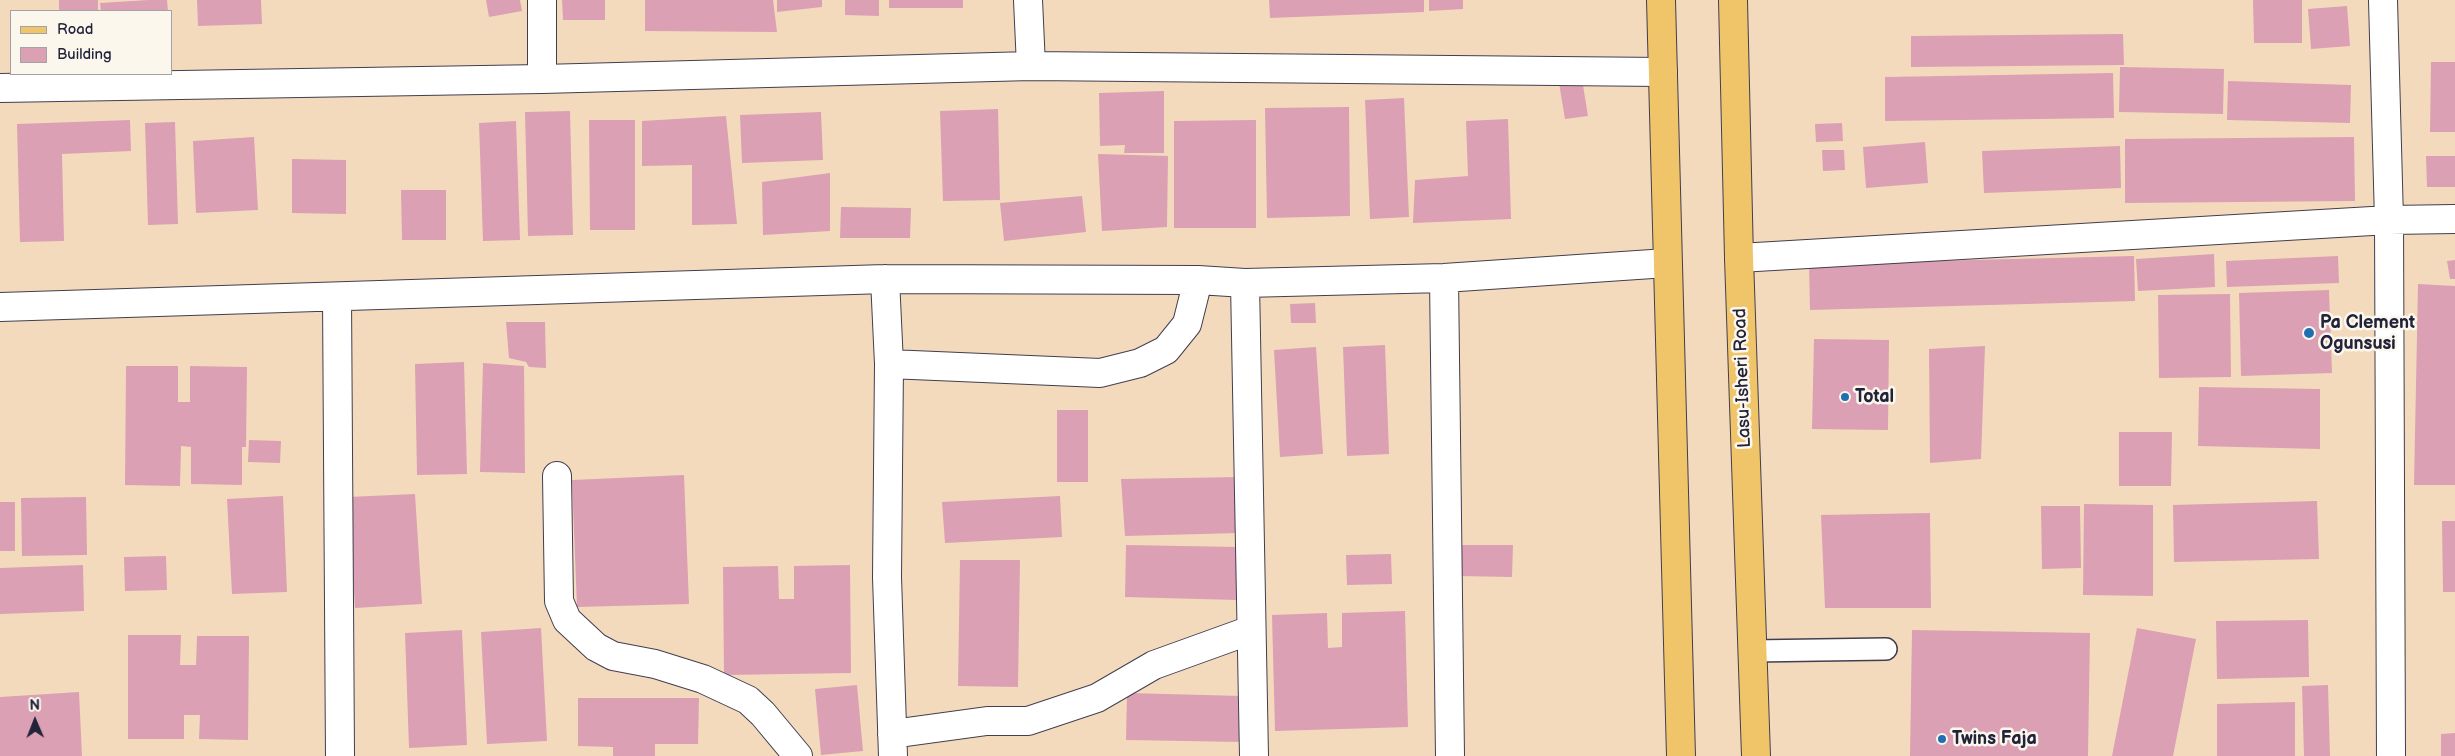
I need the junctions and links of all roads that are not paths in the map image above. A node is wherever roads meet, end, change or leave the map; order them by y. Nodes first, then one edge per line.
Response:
1 (542, 0) edge
2 (1028, 0) edge
3 (1660, 0) edge
4 (1733, 0) edge
5 (2383, 0) edge
6 (1031, 66) junction
7 (1663, 72) junction
8 (542, 79) junction
9 (0, 88) edge
10 (2455, 219) edge
11 (2389, 220) junction
12 (1739, 258) junction
13 (1667, 263) junction
14 (1444, 278) junction
15 (884, 279) junction
16 (1198, 280) junction
17 (1245, 283) junction
18 (337, 297) junction
19 (0, 307) edge
20 (889, 364) junction
21 (557, 476) dead end
22 (1251, 630) junction
23 (1886, 648) dead end
24 (1752, 651) junction
25 (892, 745) edge
26 (340, 756) edge
27 (798, 756) edge
28 (1254, 756) edge
29 (1450, 756) edge
30 (1681, 756) edge
31 (1756, 756) edge
32 (2391, 756) edge

1 - 8 street
2 - 6 street
3 - 7 main road
4 - 12 main road, Lasu-Isheri Road
5 - 11 street
6 - 7 street
6 - 8 street
7 - 13 main road
8 - 9 street
10 - 11 street
11 - 12 street
11 - 32 street
12 - 24 main road, Lasu-Isheri Road
13 - 14 street
13 - 30 main road
14 - 17 street
14 - 29 street
15 - 16 street
15 - 18 street
15 - 20 street
16 - 17 street
16 - 20 street
17 - 22 street
18 - 19 street
18 - 26 street
20 - 25 street
21 - 27 street
22 - 25 street
22 - 28 street
23 - 24 lane
24 - 31 main road, Lasu-Isheri Road

